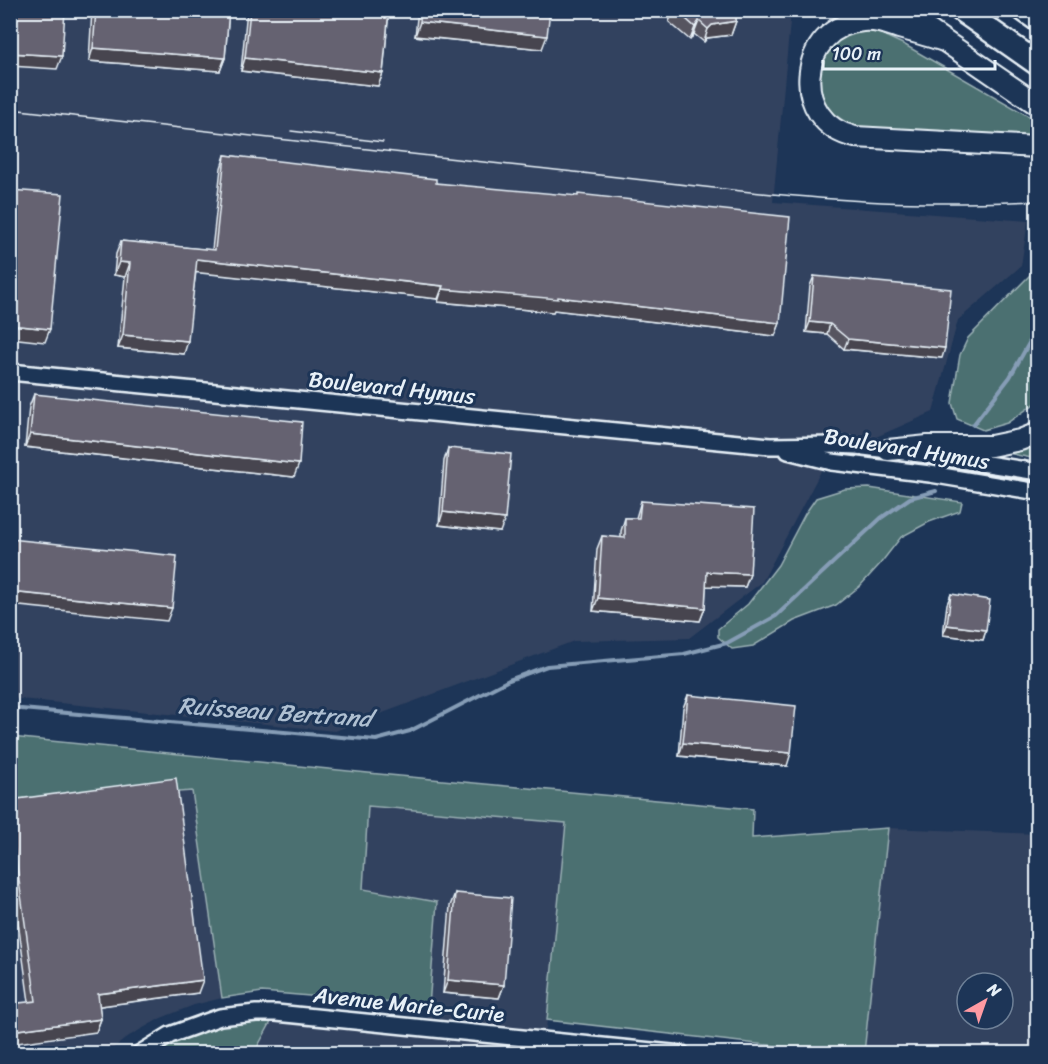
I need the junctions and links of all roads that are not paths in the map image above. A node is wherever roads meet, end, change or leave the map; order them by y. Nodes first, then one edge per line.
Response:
1 (896, 10) edge
2 (961, 10) edge
3 (1024, 10) edge
4 (1038, 20) edge
5 (944, 41) junction
6 (1038, 64) edge
7 (1038, 105) edge
8 (1038, 147) edge
9 (10, 372) edge
10 (1038, 433) edge
11 (770, 446) junction
12 (888, 450) junction
13 (1038, 472) edge
14 (1038, 492) edge
15 (139, 1053) edge
16 (682, 1053) edge

1 - 5 main road
2 - 6 highway
3 - 4 highway
5 - 7 main road
5 - 8 main road
9 - 11 street, Boulevard Hymus
10 - 12 main road
11 - 12 street, Boulevard Hymus
11 - 14 street, Boulevard Hymus
12 - 13 street, Boulevard Hymus
15 - 16 street, Avenue Marie-Curie

